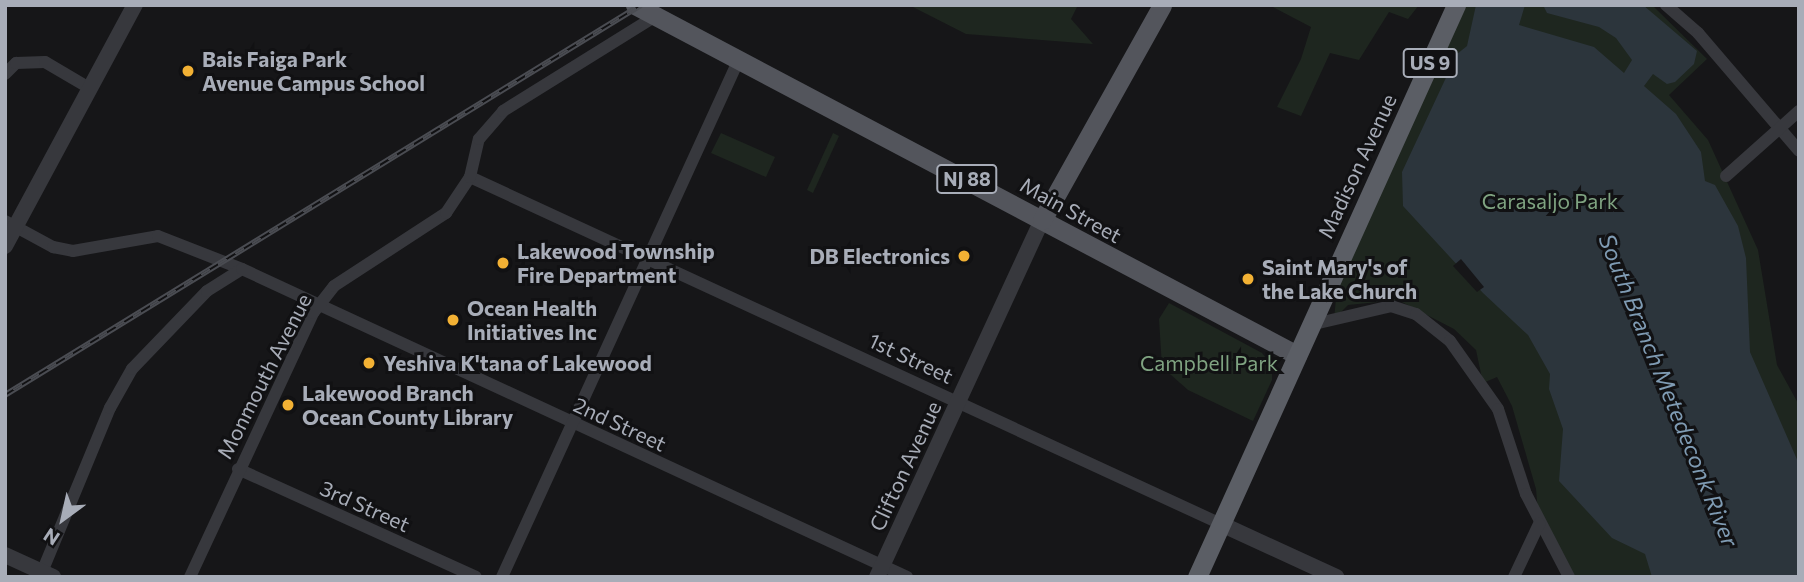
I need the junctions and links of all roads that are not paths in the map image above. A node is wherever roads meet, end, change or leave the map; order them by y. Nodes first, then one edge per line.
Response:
1 (135, 5) edge
2 (1162, 5) edge
3 (1456, 5) edge
4 (1666, 5) edge
5 (637, 6) edge
6 (657, 15) junction
7 (739, 60) junction
8 (5, 74) edge
9 (91, 89) junction
10 (1799, 111) edge
11 (1780, 128) junction
12 (1799, 151) edge
13 (1726, 176) dead end
14 (470, 177) junction
15 (1042, 220) junction
16 (10, 225) edge
17 (5, 246) edge
18 (646, 260) junction
19 (242, 270) junction
20 (317, 307) junction
21 (1310, 325) junction
22 (1297, 355) junction
23 (957, 402) junction
24 (571, 423) junction
25 (238, 470) junction
26 (1221, 524) junction
27 (1539, 524) junction
28 (5, 555) edge
29 (879, 571) edge
30 (47, 574) edge
31 (190, 577) edge
32 (476, 577) edge
33 (502, 577) edge
34 (907, 577) edge
35 (1197, 577) edge
36 (1336, 577) edge
37 (1514, 577) edge
38 (1569, 577) edge

1 - 9 street
2 - 15 main road
3 - 21 highway, Madison Avenue / US 9
4 - 11 street
5 - 6 main road, Main Street / NJ 88
6 - 7 main road, Main Street / NJ 88
6 - 14 street, Monmouth Avenue
7 - 15 main road, Main Street / NJ 88
7 - 18 street
8 - 9 street
9 - 16 street
10 - 11 street
11 - 12 street
11 - 13 street
14 - 18 street, 1st Street
14 - 20 street, Monmouth Avenue
15 - 22 main road, Main Street / NJ 88
15 - 23 street, Clifton Avenue
16 - 17 street
16 - 19 street
18 - 23 street, 1st Street
18 - 24 street
19 - 20 street, 2nd Street
19 - 30 street
20 - 24 street, 2nd Street
20 - 25 street, Monmouth Avenue
21 - 22 highway, Madison Avenue / US 9
21 - 27 street
22 - 26 highway, Madison Avenue / US 9
23 - 26 street, 1st Street
23 - 29 street, Clifton Avenue
24 - 29 street, 2nd Street
24 - 33 street
25 - 31 street, Monmouth Avenue
25 - 32 street, 3rd Street
26 - 35 highway, Madison Avenue / US 9
26 - 36 street, 1st Street
27 - 37 street
27 - 38 street
28 - 30 street
29 - 34 street, 2nd Street

